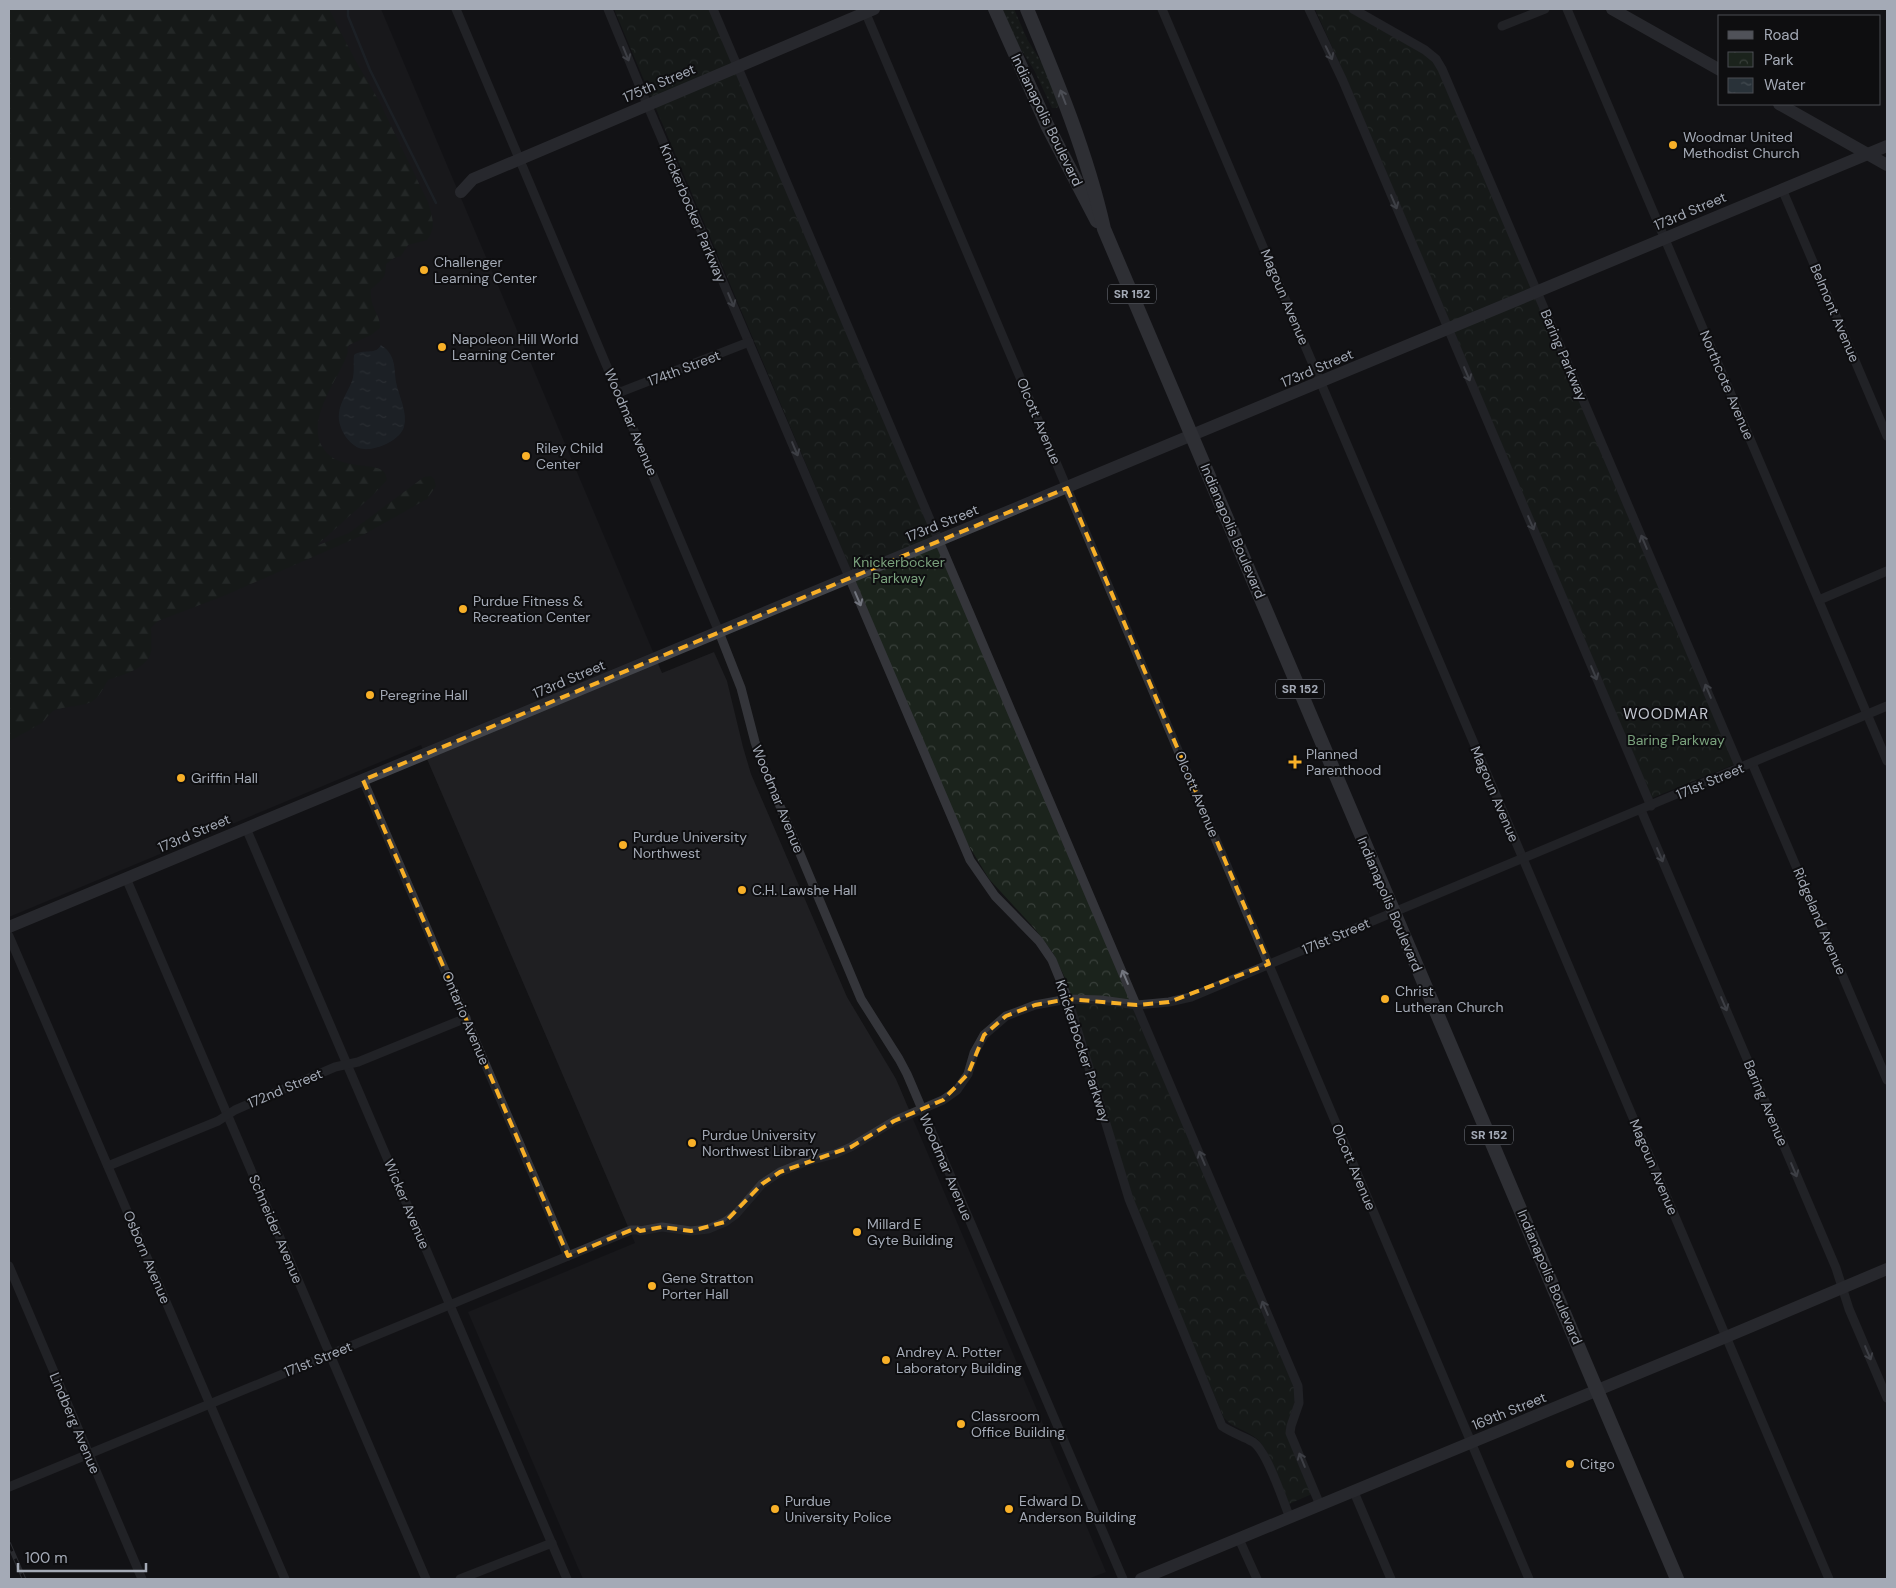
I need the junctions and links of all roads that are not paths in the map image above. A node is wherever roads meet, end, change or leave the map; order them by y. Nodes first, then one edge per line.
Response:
1 (456, 9) edge
2 (608, 9) edge
3 (713, 9) edge
4 (994, 9) edge
5 (1028, 9) edge
6 (1162, 9) edge
7 (1309, 9) edge
8 (1354, 9) edge
9 (1546, 9) edge
10 (1567, 9) edge
11 (1612, 9) edge
12 (868, 10) edge
13 (1502, 26) dead end
14 (737, 66) junction
15 (1718, 69) edge
16 (647, 104) junction
17 (1781, 105) edge
18 (1070, 116) junction
19 (1047, 125) junction
20 (1887, 146) edge
21 (1867, 154) junction
22 (519, 159) junction
23 (1085, 160) junction
24 (1887, 165) edge
25 (1068, 167) junction
26 (1782, 189) junction
27 (461, 192) dead end
28 (1104, 229) junction
29 (1665, 238) junction
30 (1537, 292) junction
31 (1448, 329) junction
32 (749, 342) junction
33 (1321, 382) junction
34 (618, 393) junction
35 (1192, 436) junction
36 (1887, 436) edge
37 (1067, 488) junction
38 (939, 540) junction
39 (1887, 571) edge
40 (849, 577) junction
41 (1819, 600) junction
42 (719, 632) junction
43 (1887, 706) edge
44 (1867, 715) junction
45 (1887, 761) edge
46 (1752, 763) junction
47 (1740, 768) junction
48 (363, 780) junction
49 (1651, 806) junction
50 (1641, 810) junction
51 (246, 828) junction
52 (1523, 859) junction
53 (126, 878) junction
54 (1393, 912) junction
55 (9, 927) edge
56 (9, 936) edge
57 (1269, 964) junction
58 (1068, 999) junction
59 (1137, 1005) junction
60 (466, 1018) junction
61 (347, 1064) junction
62 (1887, 1080) edge
63 (921, 1109) junction
64 (227, 1115) junction
65 (108, 1166) junction
66 (568, 1256) junction
67 (9, 1266) edge
68 (1887, 1269) edge
69 (1842, 1288) junction
70 (450, 1305) junction
71 (1726, 1338) junction
72 (330, 1354) junction
73 (1598, 1390) junction
74 (1887, 1398) edge
75 (210, 1404) junction
76 (1472, 1443) junction
77 (89, 1454) junction
78 (9, 1487) edge
79 (1354, 1492) junction
80 (1320, 1506) junction
81 (1290, 1518) junction
82 (1240, 1539) junction
83 (552, 1543) junction
84 (142, 1579) edge
85 (284, 1579) edge
86 (426, 1579) edge
87 (460, 1579) edge
88 (567, 1579) edge
89 (1123, 1579) edge
90 (1141, 1579) edge
91 (1257, 1579) edge
92 (1391, 1579) edge
93 (1530, 1579) edge
94 (1677, 1579) edge
95 (1829, 1579) edge

1 - 22 street, Woodmar Avenue
2 -> 16 street, Knickerbocker Parkway
3 - 14 street
4 - 19 main road, Indianapolis Boulevard / SR 152
18 -> 5 main road, Indianapolis Boulevard / SR 152
6 - 33 street, Magoun Avenue
7 -> 31 street
8 - 30 street, Baring Parkway
9 - 13 street
10 - 29 street, Northcote Avenue
11 - 15 street
12 - 14 street, 175th Street
12 - 37 street, Olcott Avenue
14 - 16 street, 175th Street
14 - 38 street
16 - 22 street, 175th Street
16 -> 32 street, Knickerbocker Parkway
17 - 21 street
18 - 19 main road
18 - 23 main road, Indianapolis Boulevard / SR 152
19 - 25 main road, Indianapolis Boulevard / SR 152
20 - 21 street, 173rd Street
21 - 24 street
21 - 26 street, 173rd Street
22 - 27 street, 175th Street
22 - 34 street, Woodmar Avenue
23 - 25 main road
23 - 28 main road, Indianapolis Boulevard / SR 152
25 - 28 main road, Indianapolis Boulevard / SR 152
26 - 29 street, 173rd Street
26 - 36 street, Belmont Avenue
28 - 35 main road, Indianapolis Boulevard / SR 152
29 - 30 street, 173rd Street
29 - 41 street, Northcote Avenue
30 - 31 street, 173rd Street
47 -> 30 street, Baring Parkway
31 - 33 street, 173rd Street
31 -> 49 street
32 - 34 street, 174th Street
32 -> 40 street, Knickerbocker Parkway
33 - 35 street, 173rd Street
33 - 52 street, Magoun Avenue
34 - 42 street, Woodmar Avenue
35 - 37 street, 173rd Street
35 - 54 main road, Indianapolis Boulevard / SR 152
37 - 38 street, 173rd Street
37 - 57 street, Olcott Avenue
38 - 40 street, 173rd Street
59 -> 38 street
39 - 41 street
40 - 42 street, 173rd Street
40 -> 58 street, Knickerbocker Parkway
41 - 44 street, Northcote Avenue
42 - 48 street, 173rd Street
42 - 63 street, Woodmar Avenue
43 - 44 street, 171st Street
44 - 45 street, Northcote Avenue
44 - 46 street, 171st Street
46 - 47 street, 171st Street
46 - 62 street, Ridgeland Avenue
47 - 49 street, 171st Street
48 - 51 street, 173rd Street
48 - 60 street, Ontario Avenue
49 - 50 street, 171st Street
50 - 52 street, 171st Street
50 -> 69 street, Baring Avenue
51 - 53 street, 173rd Street
51 - 61 street, Wicker Avenue
52 - 54 street, 171st Street
52 - 71 street, Magoun Avenue
53 - 55 street, 173rd Street
53 - 64 street, Schneider Avenue
54 - 57 street, 171st Street
54 - 73 main road, Indianapolis Boulevard / SR 152
56 - 65 street, Osborn Avenue
57 - 59 street, 171st Street
57 - 76 street, Olcott Avenue
58 - 59 street, 171st Street
58 - 63 street, 171st Street
58 - 81 street, Knickerbocker Parkway
80 -> 59 street
60 - 61 street, 172nd Street
60 - 66 street, Ontario Avenue
61 - 64 street, 172nd Street
61 - 70 street, Wicker Avenue
63 - 66 street, 171st Street
63 - 89 street, Woodmar Avenue
64 - 65 street, 172nd Street
64 - 72 street, Schneider Avenue
65 - 75 street, Osborn Avenue
66 - 70 street, 171st Street
67 - 77 street, Lindberg Avenue
68 - 69 street, 169th Street
69 - 71 street, 169th Street
69 -> 74 street, Baring Avenue
70 - 72 street, 171st Street
70 - 83 street, Wicker Avenue
71 - 73 street, 169th Street
71 - 95 street, Magoun Avenue
72 - 75 street, 171st Street
72 - 86 street, Schneider Avenue
73 - 76 street, 169th Street
73 - 94 main road, Indianapolis Boulevard / SR 152
75 - 77 street, 171st Street
75 - 85 street, Osborn Avenue
76 - 79 street, 169th Street
76 - 93 street, Olcott Avenue
77 - 78 street, 171st Street
77 - 84 street, Lindberg Avenue
79 - 80 street, 169th Street
79 - 92 street
80 - 81 street, 169th Street
81 - 82 street, 169th Street
82 - 90 street, 169th Street
82 - 91 street
83 - 87 street
83 - 88 street, Wicker Avenue

